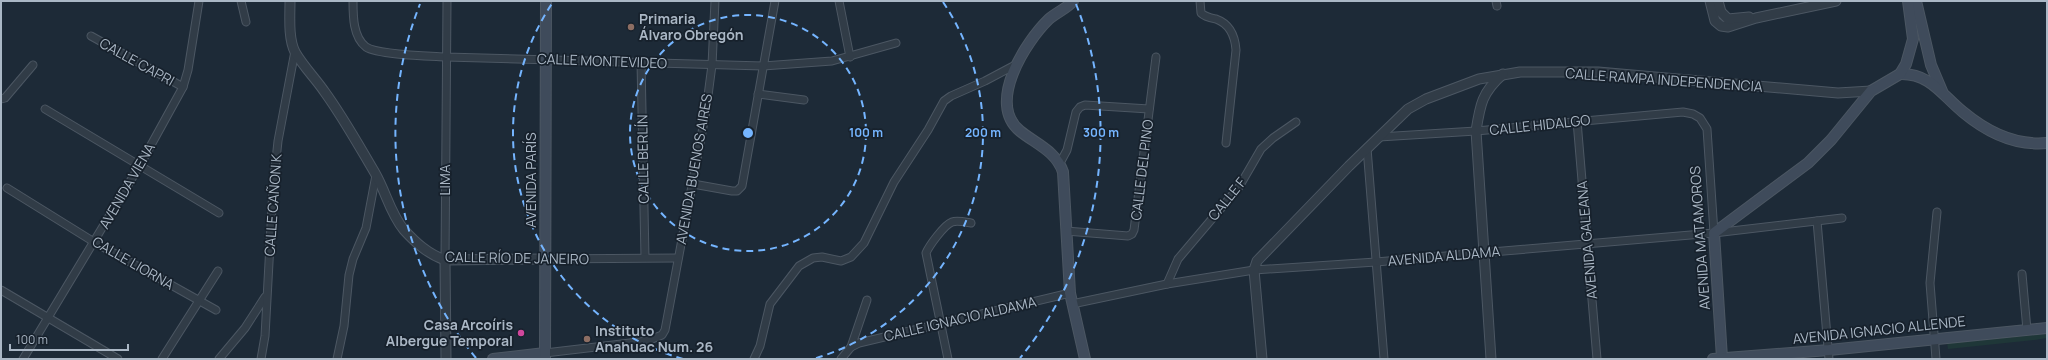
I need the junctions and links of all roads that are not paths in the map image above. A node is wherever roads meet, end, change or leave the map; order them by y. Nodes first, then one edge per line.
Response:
1 (199, 1) edge
2 (241, 1) edge
3 (290, 1) edge
4 (353, 1) edge
5 (447, 1) edge
6 (546, 1) edge
7 (715, 1) edge
8 (775, 1) edge
9 (839, 1) edge
10 (1076, 1) edge
11 (1200, 1) edge
12 (1710, 1) edge
13 (1718, 1) edge
14 (1836, 1) edge
15 (1908, 1) edge
16 (1916, 1) edge
17 (1756, 18) junction
18 (246, 22) dead end
19 (91, 36) dead end
20 (896, 43) dead end
21 (295, 51) junction
22 (446, 57) junction
23 (850, 57) junction
24 (1156, 57) dead end
25 (546, 59) junction
26 (641, 62) junction
27 (1017, 64) junction
28 (33, 65) dead end
29 (712, 65) junction
30 (763, 66) junction
31 (1503, 74) junction
32 (1900, 74) junction
33 (183, 87) junction
34 (1871, 91) junction
35 (1942, 92) junction
36 (758, 94) junction
37 (1, 99) edge
38 (804, 100) dead end
39 (45, 109) dead end
40 (1149, 109) junction
41 (1700, 118) joint
42 (1577, 121) junction
43 (1296, 122) dead end
44 (1476, 132) junction
45 (1379, 137) junction
46 (1226, 143) dead end
47 (2047, 143) edge
48 (1367, 148) junction
49 (1060, 163) junction
50 (140, 165) junction
51 (376, 175) junction
52 (692, 184) junction
53 (7, 188) dead end
54 (1937, 212) dead end
55 (219, 213) dead end
56 (1842, 218) dead end
57 (1817, 221) junction
58 (971, 223) dead end
59 (1066, 231) junction
60 (1714, 233) junction
61 (94, 242) junction
62 (1587, 242) junction
63 (1483, 252) junction
64 (645, 257) junction
65 (678, 258) junction
66 (544, 259) junction
67 (445, 260) junction
68 (1376, 262) junction
69 (1254, 270) junction
70 (218, 271) dead end
71 (2022, 274) dead end
72 (1166, 284) junction
73 (1, 290) edge
74 (1070, 293) junction
75 (266, 297) junction
76 (199, 300) junction
77 (867, 300) dead end
78 (1072, 304) junction
79 (216, 310) dead end
80 (48, 318) junction
81 (940, 323) junction
82 (2047, 328) edge
83 (2027, 330) junction
84 (1935, 339) junction
85 (851, 347) junction
86 (1829, 354) edge
87 (545, 356) edge
88 (23, 359) edge
89 (118, 359) edge
90 (162, 359) edge
91 (219, 359) edge
92 (261, 359) edge
93 (337, 359) edge
94 (446, 359) edge
95 (493, 359) edge
96 (754, 359) edge
97 (841, 359) edge
98 (948, 359) edge
99 (1085, 359) edge
100 (1262, 359) edge
101 (1384, 359) edge
102 (1491, 359) edge
103 (1597, 359) edge
104 (1719, 359) edge
105 (1936, 359) edge

1 - 33 street, AVENIDA VIENA
2 - 18 street
3 - 21 street
4 - 22 street, CALLE MONTEVIDEO
5 - 22 street, LIMA
6 - 25 main road, AVENIDA PARÍS
7 - 29 street, AVENIDA BUENOS AIRES
8 - 30 street
9 - 23 street
10 - 27 main road
11 - 46 street
12 - 17 street
13 - 17 street
14 - 17 street
15 - 32 main road
16 - 35 main road
19 - 33 street, CALLE CAPRI
20 - 23 street, CALLE MONTEVIDEO
21 - 51 street, CALLE RÍO DE JANEIRO
21 - 75 street, CALLE CAÑON K
22 - 25 street, CALLE MONTEVIDEO
22 - 67 street, LIMA
23 - 30 street, CALLE MONTEVIDEO
24 - 40 street
25 - 26 street, CALLE MONTEVIDEO
25 - 66 main road, AVENIDA PARÍS
26 - 29 street, CALLE MONTEVIDEO
26 - 64 street, CALLE BERLÍN
27 - 49 main road
27 - 96 street
28 - 37 street
29 - 30 street, CALLE MONTEVIDEO
29 - 52 street, AVENIDA BUENOS AIRES
30 - 36 street
31 - 34 street, CALLE RAMPA INDEPENDENCIA
31 - 44 street
31 - 45 street, CALLE RAMPA INDEPENDENCIA
32 - 34 main road
32 - 35 main road
33 - 50 street, AVENIDA VIENA
34 - 60 main road
35 - 47 main road
36 - 38 street
36 - 52 street
39 - 50 street
40 - 49 street
40 - 59 street, CALLE DEL PINO
41 - 42 street, CALLE HIDALGO
41 - 60 street, AVENIDA MATAMOROS
42 - 44 street, CALLE HIDALGO
42 - 62 street, AVENIDA GALEANA
43 - 72 street, CALLE F
44 - 45 street, CALLE HIDALGO
44 - 63 street
45 - 48 street, CALLE RAMPA INDEPENDENCIA
48 - 68 street
48 - 69 street, CALLE RAMPA INDEPENDENCIA
49 - 59 main road
50 - 55 street
50 - 61 street, AVENIDA VIENA
51 - 67 street, CALLE RÍO DE JANEIRO
51 - 93 street
52 - 65 street, AVENIDA BUENOS AIRES
53 - 61 street, CALLE LIORNA
54 - 84 street
56 - 57 street, AVENIDA ALDAMA
57 - 60 street, AVENIDA ALDAMA
57 - 86 street
58 - 81 street
59 - 74 main road
60 - 62 street, AVENIDA ALDAMA
60 - 104 main road, AVENIDA MATAMOROS
61 - 76 street, CALLE LIORNA
61 - 80 street, AVENIDA VIENA
62 - 63 street, AVENIDA ALDAMA
62 - 103 street, AVENIDA GALEANA
63 - 68 street, AVENIDA ALDAMA
63 - 102 street
64 - 65 street, CALLE RÍO DE JANEIRO
64 - 66 street, CALLE RÍO DE JANEIRO
65 - 87 street, AVENIDA BUENOS AIRES
66 - 67 street, CALLE RÍO DE JANEIRO
66 - 87 main road, AVENIDA PARÍS
67 - 94 street, LIMA
68 - 69 street, AVENIDA ALDAMA
68 - 101 street
69 - 72 street, AVENIDA ALDAMA
69 - 100 street
70 - 76 street
71 - 83 street
72 - 78 street, AVENIDA ALDAMA
73 - 80 street
74 - 78 main road
74 - 81 street, CALLE IGNACIO ALDAMA
75 - 91 street
75 - 92 street, CALLE CAÑON K
76 - 79 street, CALLE LIORNA
76 - 90 street
77 - 85 street
78 - 99 main road
80 - 88 street, AVENIDA VIENA
80 - 89 street
81 - 85 street, CALLE IGNACIO ALDAMA
81 - 98 street
82 - 83 main road, AVENIDA IGNACIO ALLENDE
83 - 84 main road, AVENIDA IGNACIO ALLENDE
84 - 86 main road, AVENIDA IGNACIO ALLENDE
84 - 105 street
85 - 97 street
86 - 104 main road, AVENIDA IGNACIO ALLENDE
87 - 95 main road

